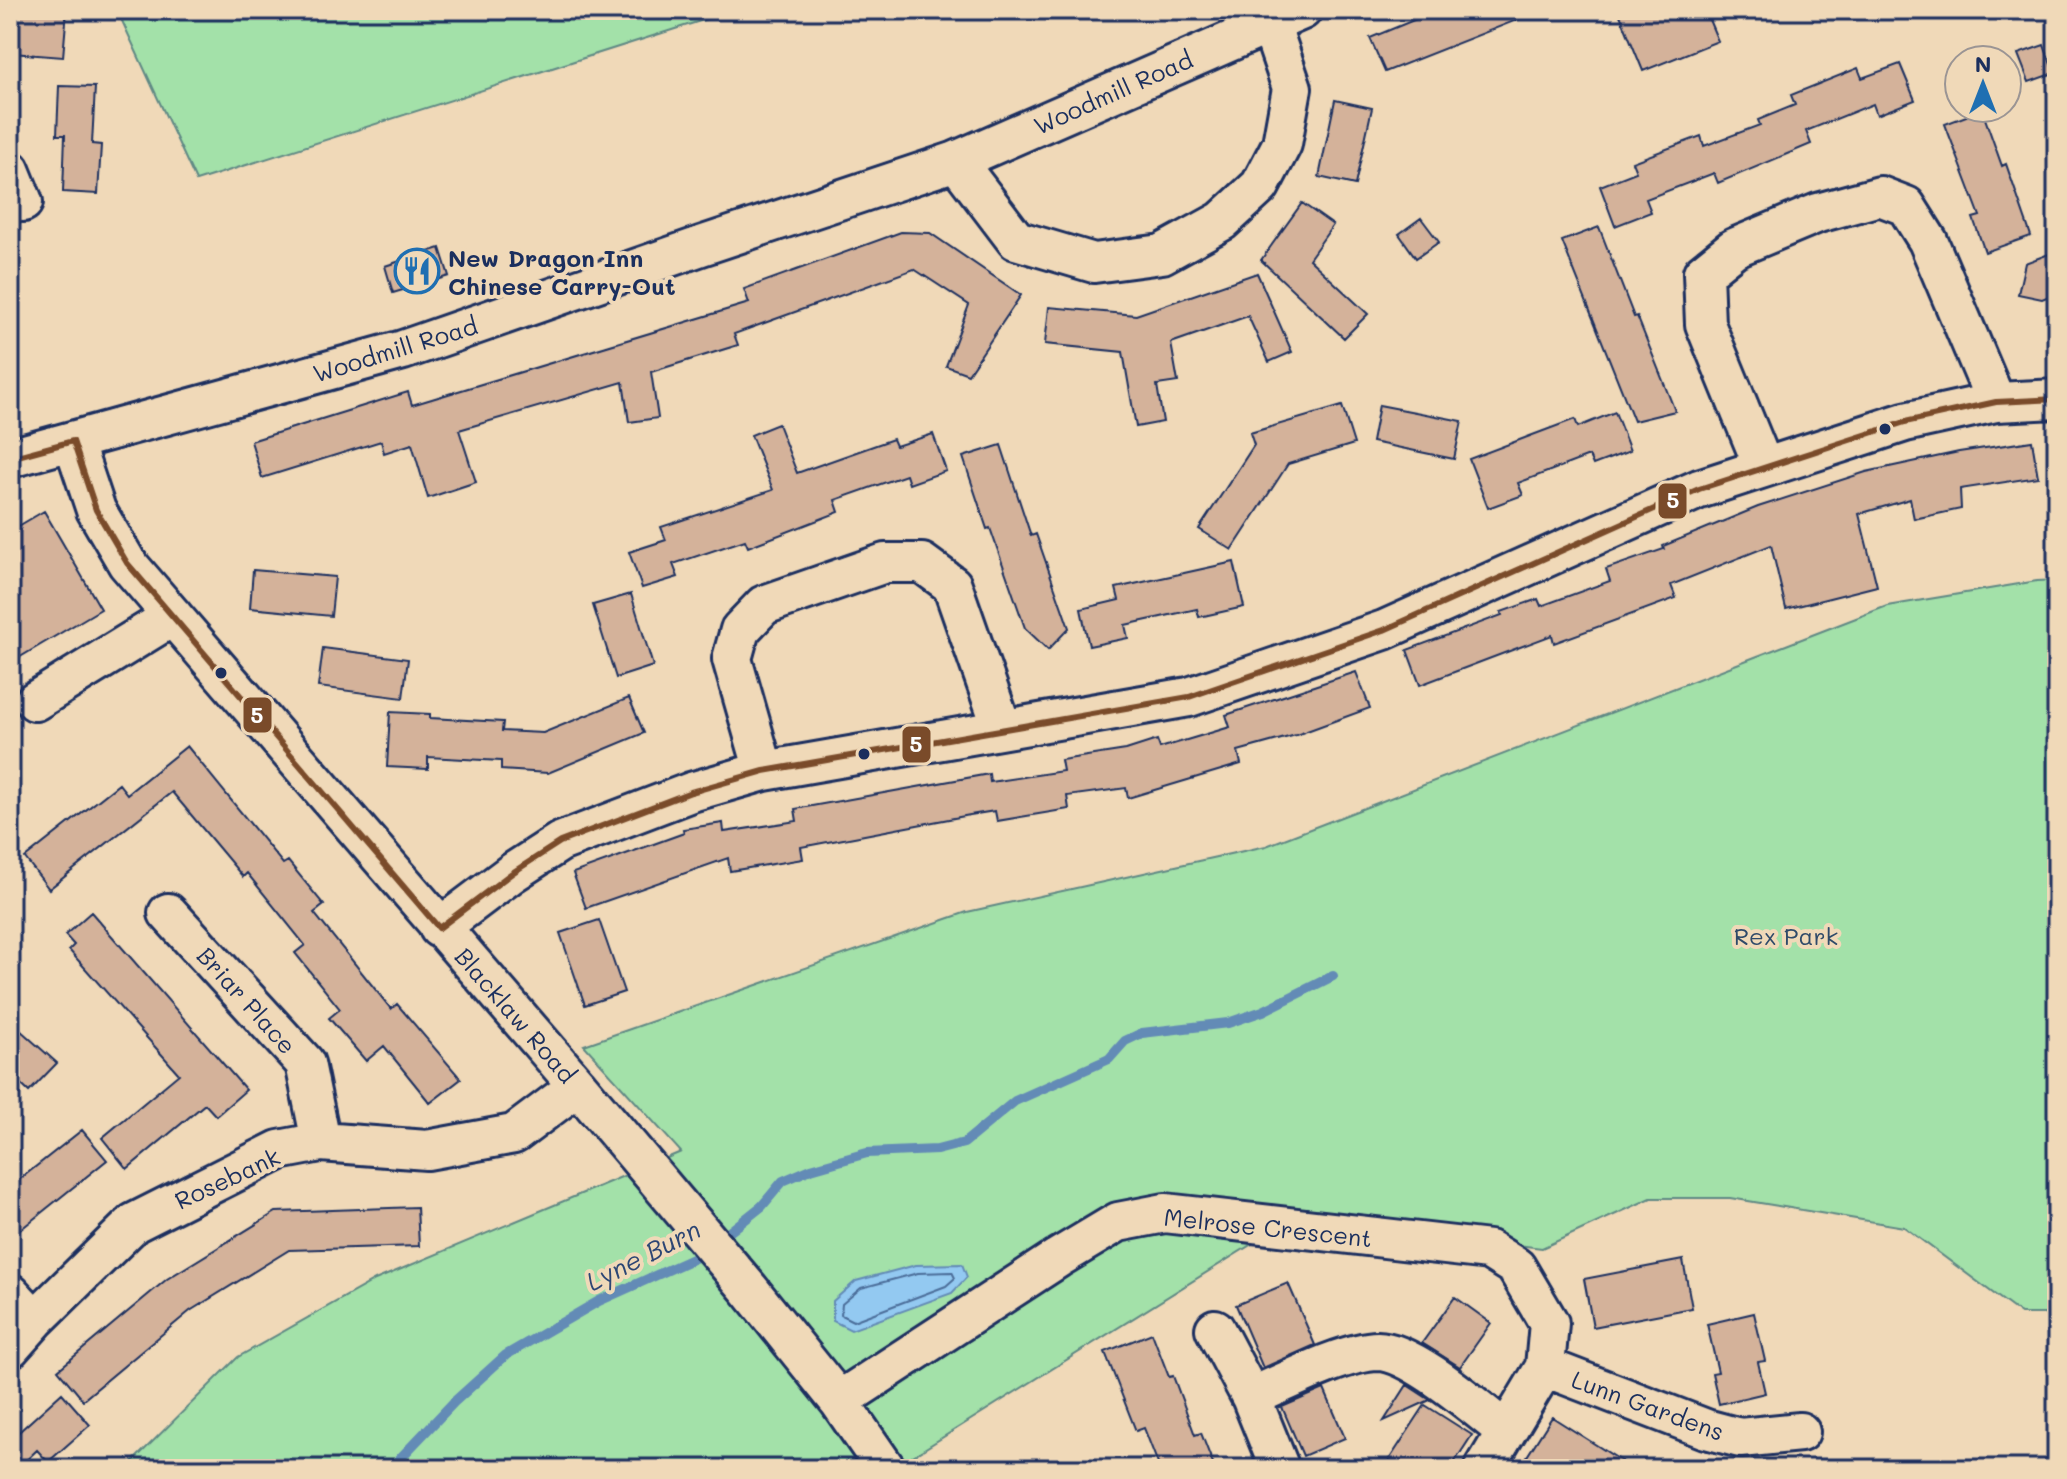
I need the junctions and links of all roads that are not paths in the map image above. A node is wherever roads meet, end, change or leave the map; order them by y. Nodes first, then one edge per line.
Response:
1 (1286, 17) edge
2 (956, 161) junction
3 (2057, 399) edge
4 (1996, 402) junction
5 (73, 441) junction
6 (10, 458) edge
7 (1764, 468) junction
8 (173, 616) junction
9 (35, 701) dead end
10 (1002, 728) junction
11 (764, 771) junction
12 (168, 913) dead end
13 (439, 928) junction
14 (578, 1086) junction
15 (321, 1142) junction
16 (22, 1306) edge
17 (1215, 1329) dead end
18 (10, 1348) edge
19 (1545, 1367) junction
20 (1251, 1397) junction
21 (839, 1401) junction
22 (1506, 1431) junction
23 (1800, 1432) dead end
24 (886, 1469) edge
25 (1280, 1469) edge
26 (1484, 1469) edge

1 - 2 street, Woodmill Road
1 - 2 street, Woodmill Road
2 - 5 street, Woodmill Road
3 - 4 street
4 - 7 street
4 - 7 street
5 - 6 street, Woodmill Road
5 - 8 street, Blacklaw Road
7 - 10 street
8 - 9 street
8 - 13 street, Blacklaw Road
10 - 11 street
10 - 11 street
11 - 13 street
12 - 15 street, Briar Place
13 - 14 street, Blacklaw Road
14 - 15 street, Rosebank
14 - 21 street, Blacklaw Road
15 - 16 street, Rosebank
16 - 18 street, Rosebank
17 - 20 street
19 - 21 street, Melrose Crescent
19 - 22 street, Melrose Crescent
19 - 23 street, Lunn Gardens
20 - 22 street
20 - 25 street
21 - 24 street, Blacklaw Road
22 - 26 street, Melrose Crescent

